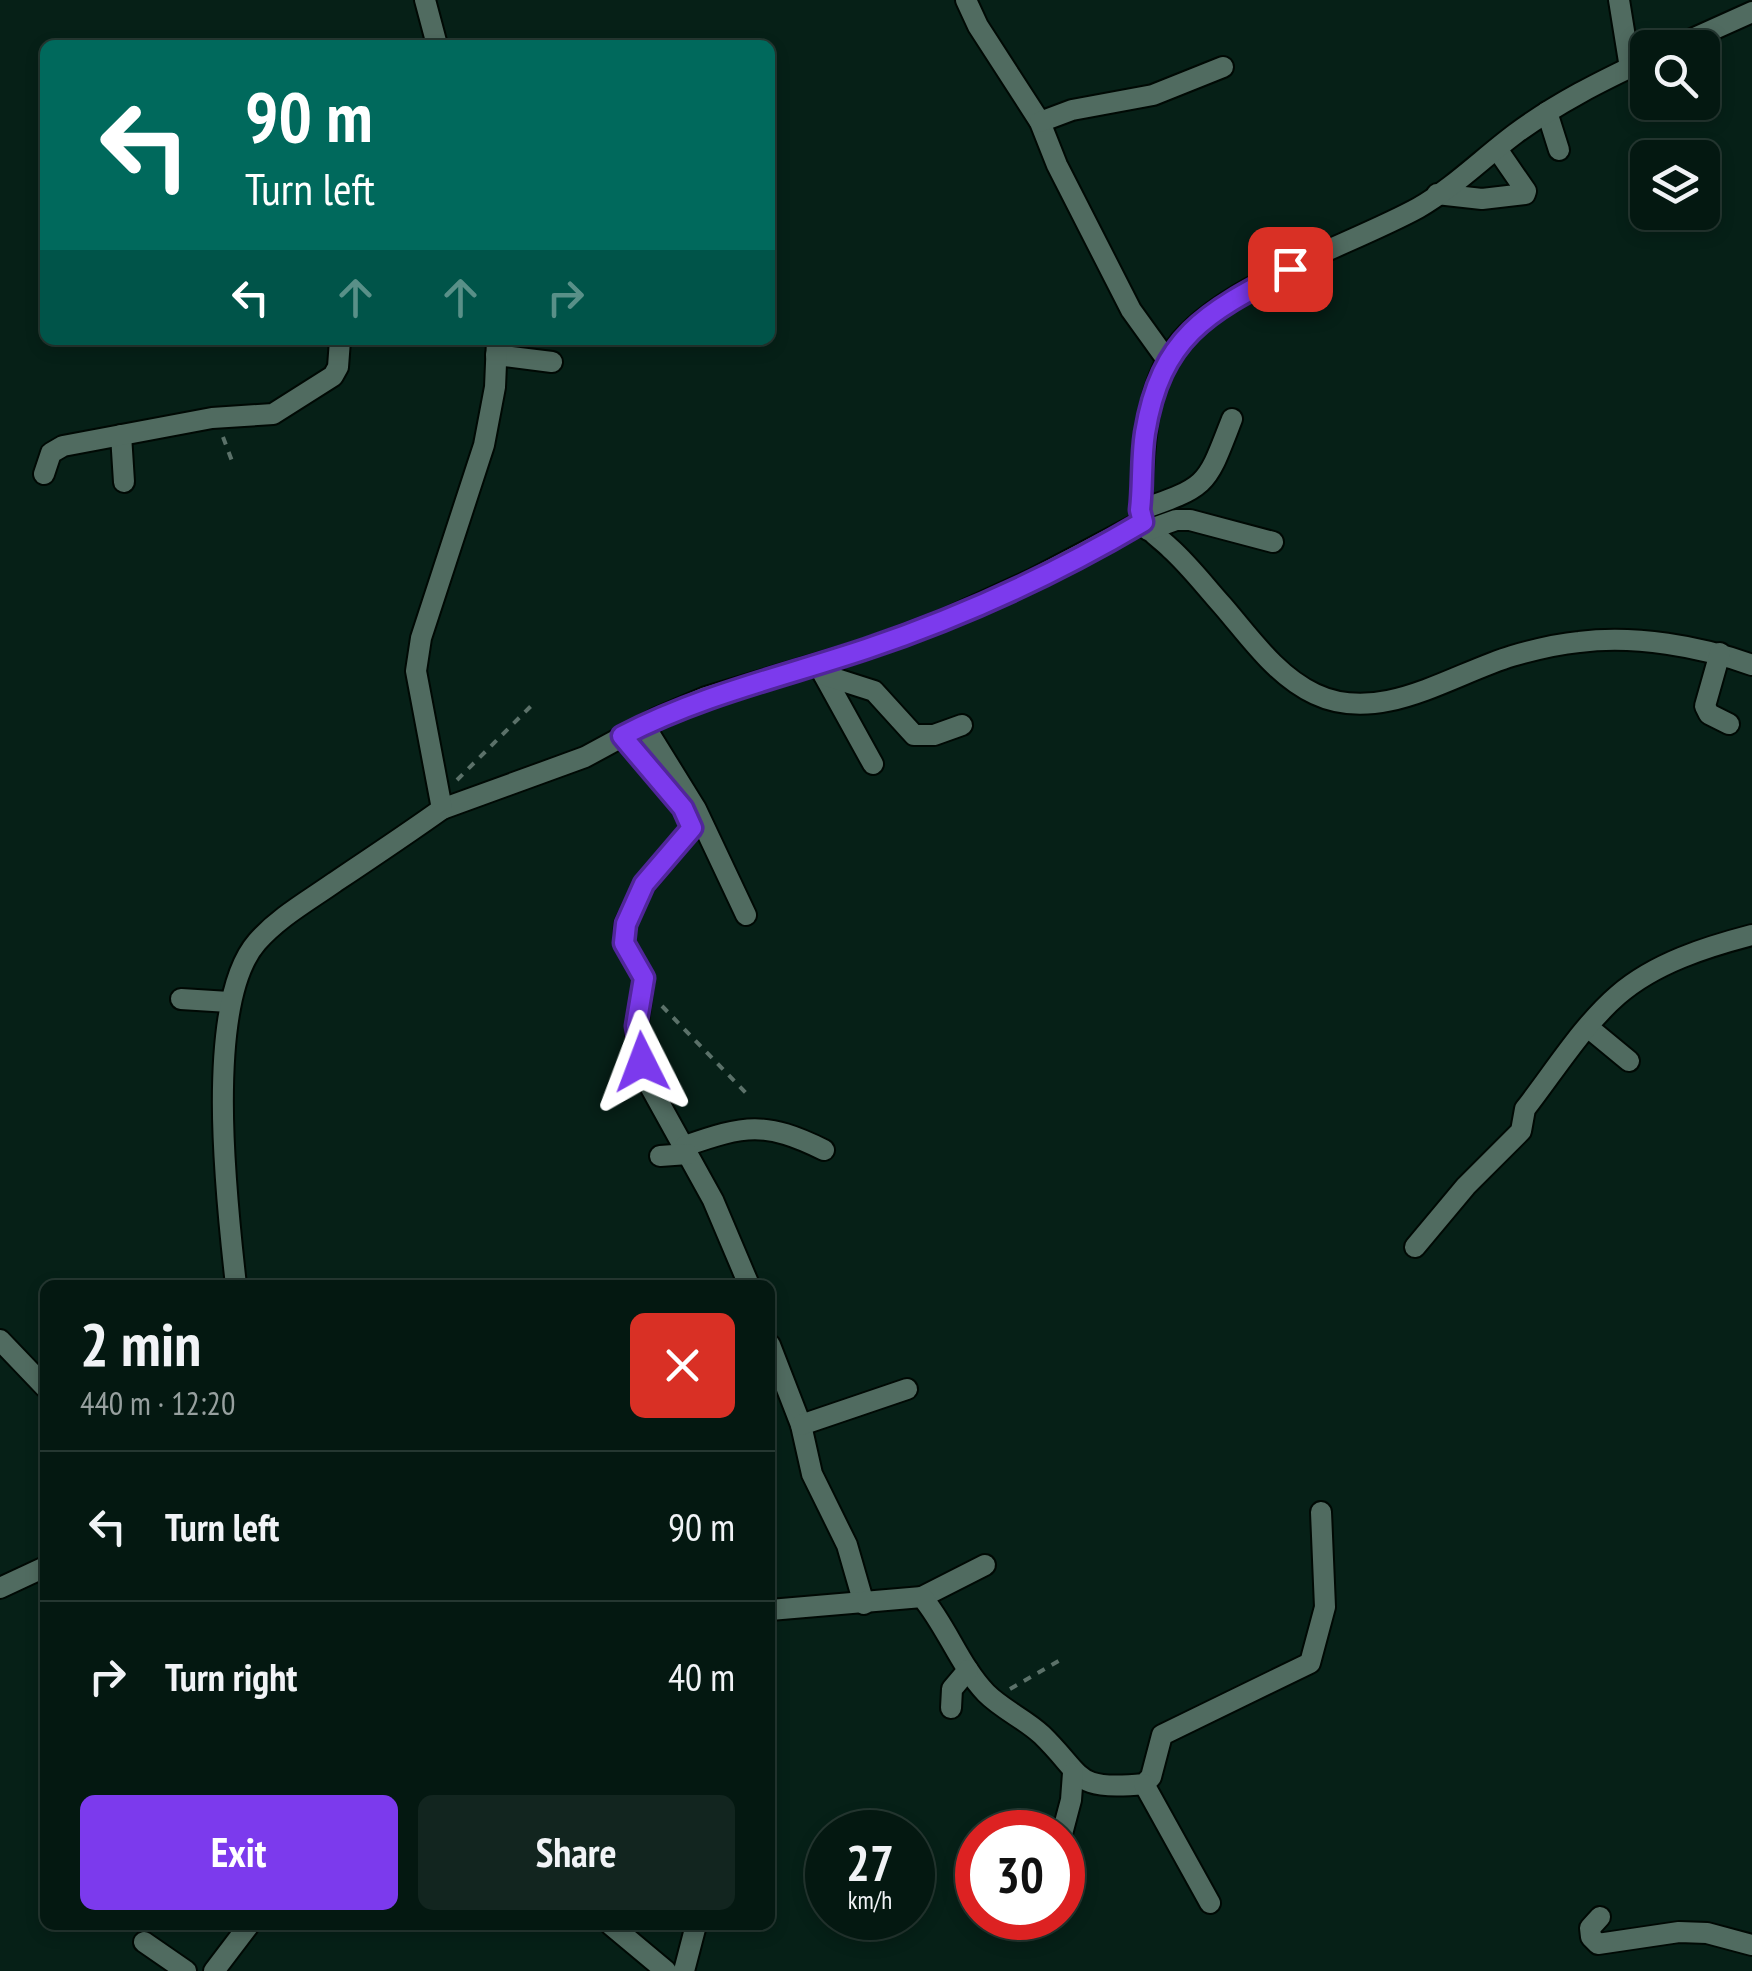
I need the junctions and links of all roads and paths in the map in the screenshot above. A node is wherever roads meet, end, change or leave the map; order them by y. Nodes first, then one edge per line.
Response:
1 (425, 0) edge
2 (966, 0) edge
3 (1619, 0) edge
4 (1752, 12) edge
5 (1712, 30) edge
6 (1630, 35) edge
7 (437, 40) edge
8 (1223, 67) dead end
9 (1630, 67) edge
10 (1546, 112) junction
11 (1040, 122) junction
12 (1497, 149) junction
13 (1559, 150) dead end
14 (1437, 194) junction
15 (340, 345) edge
16 (496, 348) edge
17 (1167, 360) junction
18 (552, 362) dead end
19 (218, 418) junction
20 (1232, 419) dead end
21 (122, 435) junction
22 (232, 461) dead end
23 (44, 474) dead end
24 (124, 482) dead end
25 (1144, 521) junction
26 (1273, 542) dead end
27 (1720, 653) junction
28 (1752, 665) edge
29 (821, 669) junction
30 (531, 706) dead end
31 (644, 724) junction
32 (1729, 724) dead end
33 (962, 725) dead end
34 (622, 736) junction
35 (873, 764) dead end
36 (440, 803) junction
37 (746, 915) dead end
38 (1752, 935) edge
39 (181, 998) dead end
40 (657, 999) dead end
41 (229, 1002) junction
42 (1589, 1028) junction
43 (1629, 1061) dead end
44 (746, 1093) dead end
45 (687, 1150) junction
46 (824, 1150) dead end
47 (660, 1156) dead end
48 (1415, 1247) dead end
49 (235, 1280) edge
50 (747, 1280) edge
51 (0, 1340) edge
52 (775, 1358) edge
53 (40, 1383) edge
54 (907, 1389) dead end
55 (801, 1425) junction
56 (1321, 1512) dead end
57 (985, 1565) dead end
58 (40, 1569) edge
59 (0, 1588) edge
60 (922, 1597) junction
61 (864, 1604) junction
62 (775, 1610) edge
63 (1062, 1659) dead end
64 (968, 1670) junction
65 (992, 1699) junction
66 (951, 1708) dead end
67 (1073, 1773) junction
68 (1144, 1784) junction
69 (1068, 1810) edge
70 (1210, 1903) dead end
71 (1600, 1918) dead end
72 (245, 1930) edge
73 (617, 1930) edge
74 (695, 1930) edge
75 (144, 1942) dead end
76 (1752, 1946) edge
77 (186, 1971) edge
78 (214, 1971) edge
79 (666, 1971) edge
80 (684, 1971) edge

1 - 7 street
2 - 11 street
3 - 6 street
4 - 5 street
8 - 11 street
9 - 10 street
10 - 12 street
10 - 13 street
11 - 17 street
12 - 14 street
12 - 14 street
14 - 17 street
15 - 19 street
16 - 18 street
16 - 36 street
17 - 25 street
19 - 21 street
19 - 22 path
20 - 25 street
21 - 23 street
21 - 24 street
25 - 26 street
25 - 27 street
25 - 29 street
27 - 28 street
27 - 32 street
29 - 31 street
29 - 33 street
29 - 35 street
30 - 36 path
31 - 34 street
31 - 37 street
34 - 36 street
34 - 45 street
36 - 41 street
38 - 42 street
39 - 41 street
40 - 44 path
41 - 49 street
42 - 43 street
42 - 48 street
45 - 46 street
45 - 47 street
45 - 50 street
51 - 53 street
52 - 55 street
54 - 55 street
55 - 61 street
56 - 68 street
57 - 60 street
58 - 59 street
60 - 61 street
60 - 64 street
61 - 62 street
63 - 65 path
64 - 65 street
64 - 66 street
65 - 67 street
67 - 68 street
67 - 69 street
68 - 70 street
71 - 76 street
72 - 78 street
73 - 79 street
74 - 80 street
75 - 77 street

